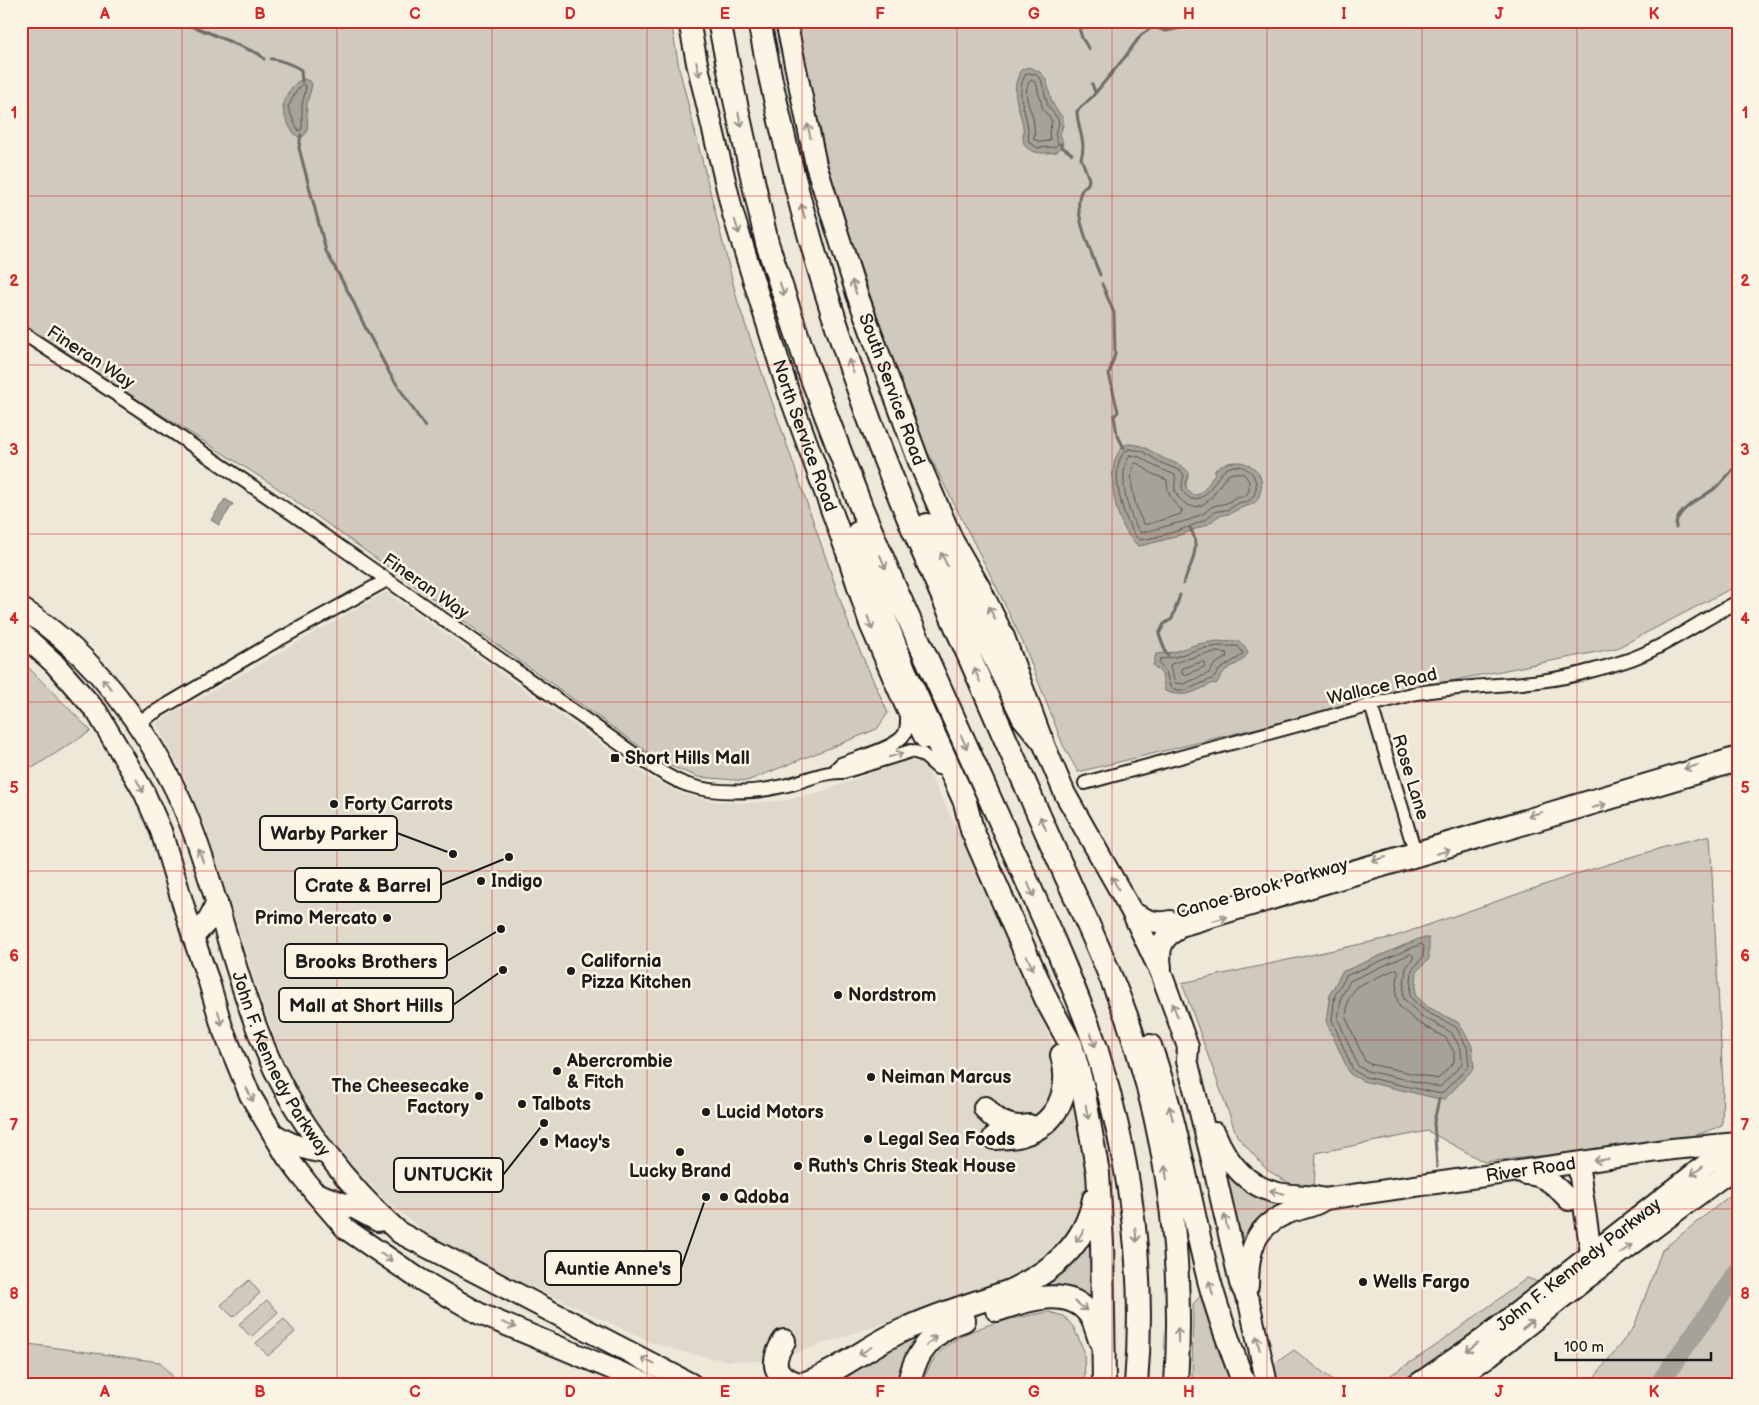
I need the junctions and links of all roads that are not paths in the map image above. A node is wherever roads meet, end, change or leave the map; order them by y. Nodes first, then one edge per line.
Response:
1 (689, 21) edge
2 (715, 21) edge
3 (719, 21) edge
4 (759, 21) edge
5 (786, 21) edge
6 (734, 95) junction
7 (21, 332) edge
8 (868, 412) junction
9 (840, 451) junction
10 (387, 580) junction
11 (1738, 602) edge
12 (21, 608) edge
13 (21, 634) edge
14 (1370, 705) junction
15 (907, 709) junction
16 (97, 712) junction
17 (138, 722) junction
18 (1042, 740) junction
19 (117, 743) junction
20 (1738, 754) edge
21 (1738, 765) edge
22 (938, 768) junction
23 (833, 772) junction
24 (170, 777) junction
25 (1085, 783) dead end
26 (972, 830) junction
27 (1416, 854) junction
28 (1057, 856) junction
29 (217, 902) junction
30 (1132, 912) junction
31 (1172, 927) junction
32 (193, 937) junction
33 (230, 946) junction
34 (1161, 973) junction
35 (209, 982) junction
36 (1047, 1001) junction
37 (1188, 1047) junction
38 (1112, 1101) junction
39 (985, 1108) dead end
40 (1046, 1120) junction
41 (274, 1134) junction
42 (994, 1138) dead end
43 (1738, 1144) edge
44 (325, 1153) junction
45 (1571, 1164) junction
46 (1738, 1165) edge
47 (1098, 1173) junction
48 (1506, 1173) junction
49 (314, 1192) junction
50 (1325, 1199) junction
51 (1569, 1200) junction
52 (400, 1232) junction
53 (1586, 1264) junction
54 (512, 1290) junction
55 (1249, 1302) junction
56 (560, 1315) junction
57 (538, 1337) junction
58 (784, 1341) dead end
59 (567, 1350) junction
60 (1104, 1350) junction
61 (1490, 1355) junction
62 (648, 1384) edge
63 (691, 1384) edge
64 (801, 1384) edge
65 (909, 1384) edge
66 (1104, 1384) edge
67 (1112, 1384) edge
68 (1136, 1384) edge
69 (1176, 1384) edge
70 (1244, 1384) edge
71 (1267, 1384) edge
72 (1418, 1384) edge
73 (1449, 1384) edge
74 (1466, 1384) edge

1 -> 15 main road, North Service Road
2 - 6 highway
3 - 6 highway
8 -> 4 highway
18 -> 5 main road, South Service Road
6 -> 9 highway
7 - 10 street, Fineran Way
18 -> 8 highway
28 -> 8 highway
9 - 26 highway
9 -> 38 highway
10 - 17 street
10 - 23 street, Fineran Way
11 - 14 street, Wallace Road
17 -> 12 main road, John F. Kennedy Parkway
13 - 16 main road, John F. Kennedy Parkway
14 - 25 street, Wallace Road
14 - 27 street, Rose Lane
15 - 22 main road, North Service Road
15 - 23 street, Fineran Way
16 - 17 main road
16 - 19 main road, John F. Kennedy Parkway
17 - 24 main road, John F. Kennedy Parkway
30 -> 18 main road, South Service Road
19 - 24 main road
19 -> 32 main road, John F. Kennedy Parkway
20 -> 27 street, Canoe Brook Parkway
27 -> 21 street, Canoe Brook Parkway
23 -> 22 street, Fineran Way
22 - 26 main road, North Service Road
29 -> 24 main road, John F. Kennedy Parkway
26 -> 36 highway
27 - 31 street, Canoe Brook Parkway
69 -> 28 highway
70 -> 28 highway
29 - 32 main road
29 - 33 main road, John F. Kennedy Parkway
30 - 31 main road
30 - 34 main road, South Service Road
31 - 34 main road
32 - 35 main road, John F. Kennedy Parkway
33 - 35 main road
33 - 44 main road, John F. Kennedy Parkway
37 -> 34 main road, South Service Road
35 -> 41 main road, John F. Kennedy Parkway
36 - 40 highway
36 -> 47 highway
50 -> 37 main road, River Road
55 -> 37 main road
38 - 67 highway
38 -> 68 highway
39 - 40 highway
40 - 42 highway
41 - 44 main road
41 - 49 main road, John F. Kennedy Parkway
43 -> 45 main road, River Road
43 -> 53 main road, John F. Kennedy Parkway
44 - 52 main road, John F. Kennedy Parkway
45 - 48 main road, River Road
45 - 51 main road
45 - 53 main road
53 -> 46 main road, John F. Kennedy Parkway
47 - 60 highway
47 -> 64 highway
48 - 50 main road, River Road
48 - 51 main road
49 - 52 main road
49 -> 57 main road, John F. Kennedy Parkway
50 - 55 main road, River Road
51 - 53 main road
52 - 54 main road, John F. Kennedy Parkway
61 -> 53 main road, John F. Kennedy Parkway
53 -> 72 main road, John F. Kennedy Parkway
54 - 56 main road, John F. Kennedy Parkway
54 - 57 main road
71 -> 55 main road
56 - 59 main road
63 -> 56 main road, John F. Kennedy Parkway
57 - 59 main road, John F. Kennedy Parkway
58 - 64 highway
59 - 62 main road, John F. Kennedy Parkway
65 -> 60 highway
60 - 66 highway
61 - 73 main road, John F. Kennedy Parkway
61 - 74 main road

